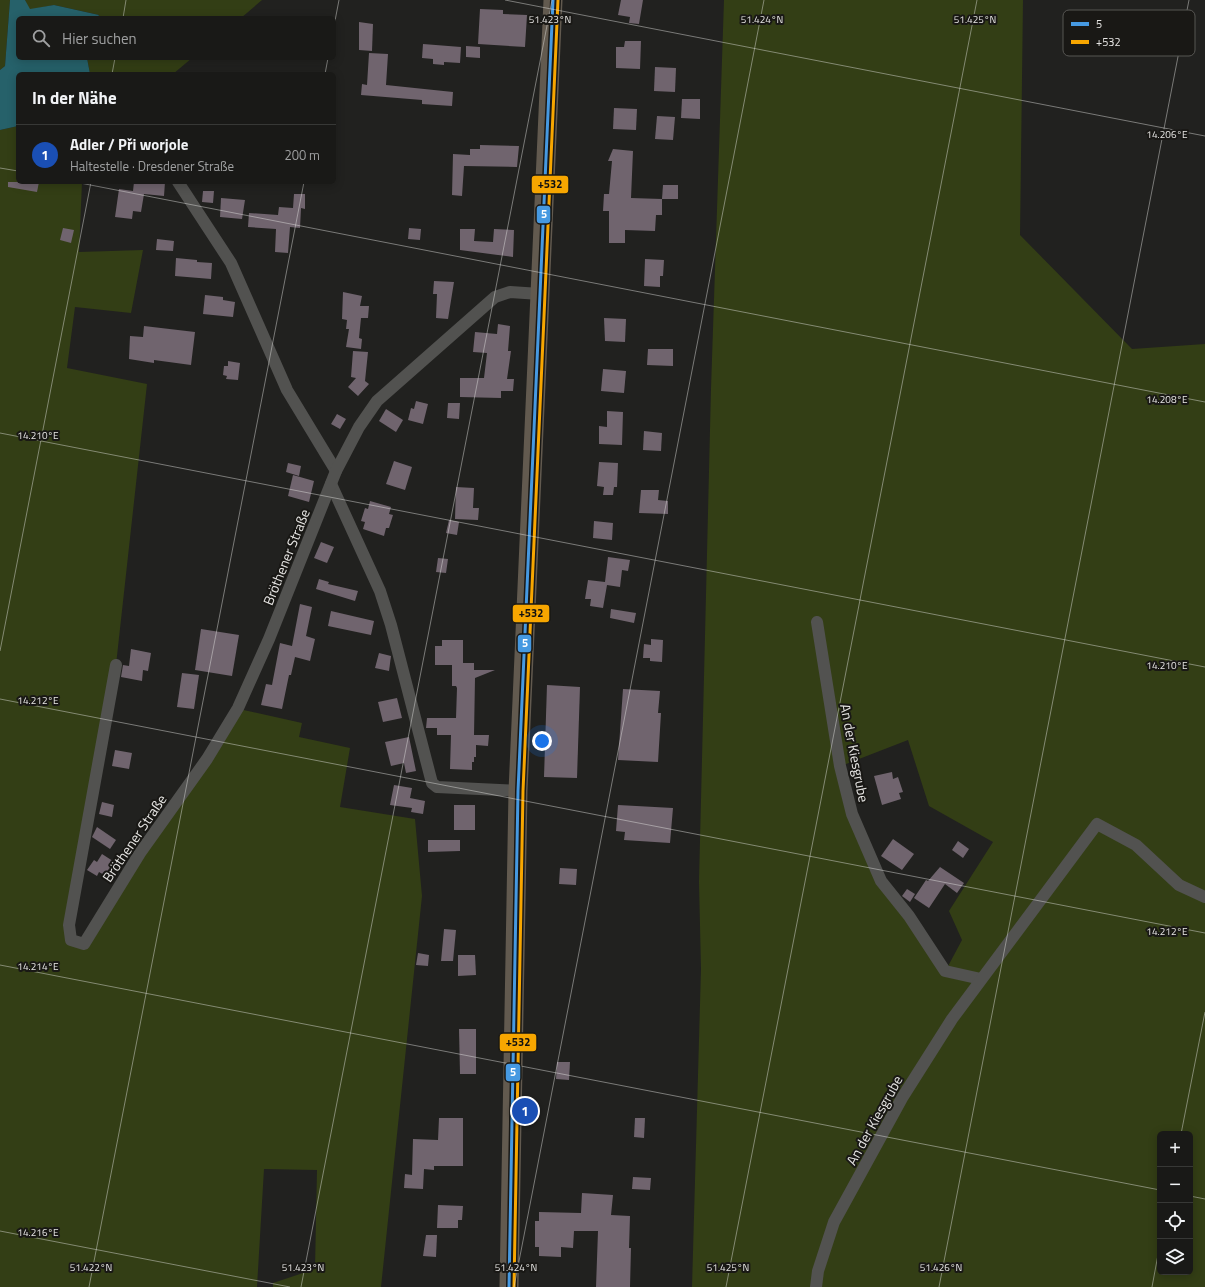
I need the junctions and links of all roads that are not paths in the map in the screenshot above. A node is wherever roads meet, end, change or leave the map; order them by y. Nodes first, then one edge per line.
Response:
1 (553, 0) edge
2 (179, 184) edge
3 (540, 294) junction
4 (336, 470) junction
5 (332, 484) junction
6 (817, 622) dead end
7 (116, 665) dead end
8 (518, 791) junction
9 (1205, 897) edge
10 (982, 979) junction
11 (509, 1287) edge
12 (816, 1287) edge

1 - 3 main road
2 - 4 street
3 - 4 street, Bröthener Straße
3 - 8 main road
4 - 5 street, Bröthener Straße
5 - 7 street, Bröthener Straße
5 - 8 street
6 - 10 street, An der Kiesgrube
8 - 11 main road
9 - 10 street, An der Kiesgrube
10 - 12 street, An der Kiesgrube

